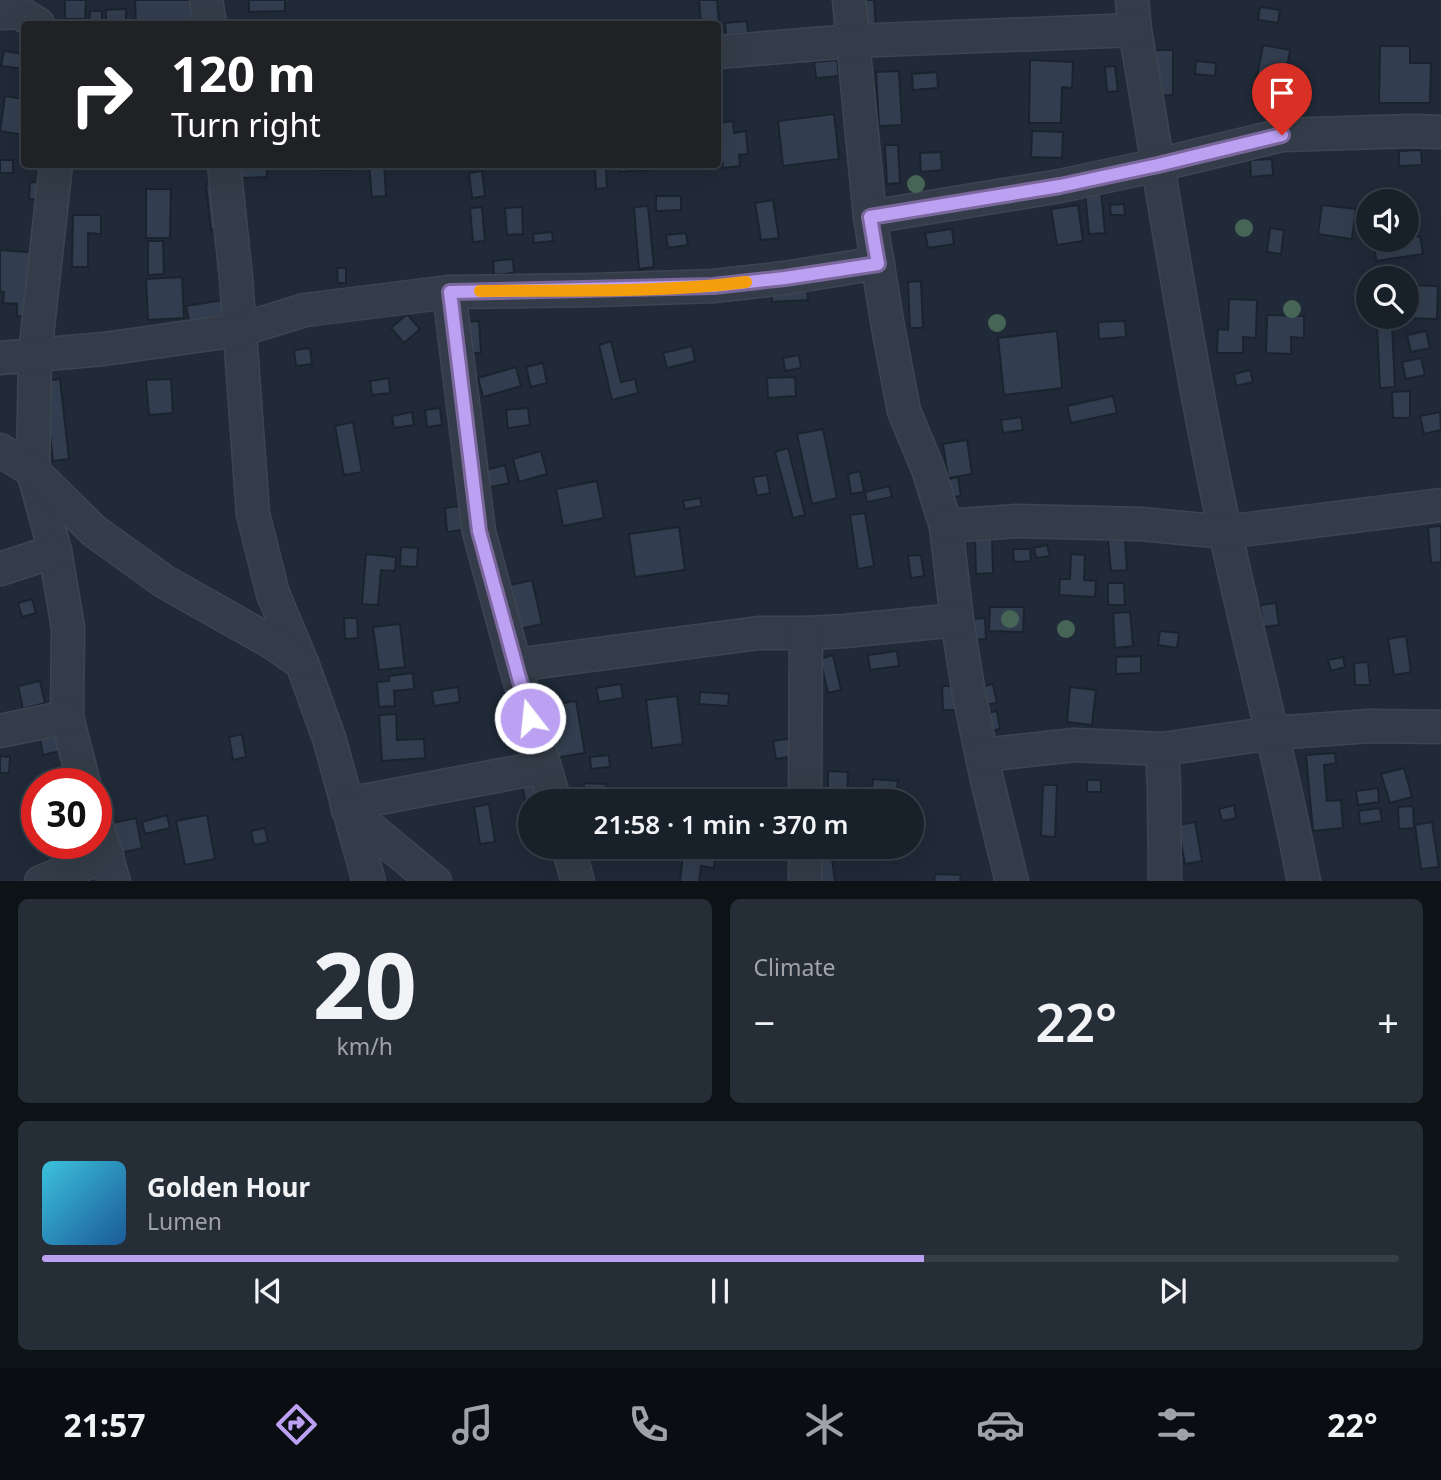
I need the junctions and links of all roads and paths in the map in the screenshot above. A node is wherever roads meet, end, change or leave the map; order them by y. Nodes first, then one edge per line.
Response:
1 (206, 0) edge
2 (849, 0) edge
3 (0, 13) edge
4 (1133, 15) edge
5 (33, 21) edge
6 (210, 21) edge
7 (853, 40) junction
8 (721, 52) edge
9 (1441, 132) edge
10 (1158, 165) junction
11 (56, 168) edge
12 (224, 168) edge
13 (870, 217) junction
14 (878, 264) junction
15 (450, 292) junction
16 (239, 330) junction
17 (35, 354) junction
18 (0, 358) edge
19 (0, 450) edge
20 (33, 471) junction
21 (1441, 505) edge
22 (946, 526) junction
23 (1225, 532) junction
24 (55, 551) junction
25 (0, 569) edge
26 (957, 620) junction
27 (806, 633) junction
28 (302, 663) junction
29 (515, 665) junction
30 (67, 717) junction
31 (1441, 727) edge
32 (0, 731) edge
33 (1273, 733) junction
34 (1162, 750) junction
35 (982, 755) junction
36 (544, 766) junction
37 (80, 768) edge
38 (551, 789) edge
39 (806, 789) edge
40 (348, 807) junction
41 (572, 859) edge
42 (805, 859) edge
43 (111, 868) edge
44 (41, 881) edge
45 (369, 881) edge
46 (435, 881) edge
47 (578, 881) edge
48 (805, 881) edge
49 (1012, 881) edge
50 (1165, 881) edge
51 (1304, 881) edge

1 - 6 street
2 - 7 street
3 - 5 street
4 - 7 street
4 - 10 street
7 - 8 street
7 - 13 street
9 - 10 street
10 - 13 street
10 - 23 street
11 - 17 street
12 - 16 street
13 - 14 street
14 - 15 street
14 - 22 street
15 - 16 street
15 - 29 street
16 - 17 street
16 - 28 street
17 - 18 street
17 - 20 street
19 - 20 street
20 - 24 street
20 - 28 street
21 - 23 street
22 - 23 street
22 - 26 street
23 - 33 street
24 - 25 street
24 - 30 street
26 - 27 street
26 - 35 street
27 - 29 street
27 - 39 street
28 - 40 street
29 - 36 street
30 - 32 street
30 - 37 street
31 - 33 street
33 - 34 street
33 - 51 street
34 - 35 street
34 - 50 street
35 - 49 street
36 - 38 street
36 - 40 street
40 - 45 street
40 - 46 street
41 - 47 street
42 - 48 street
43 - 44 street

